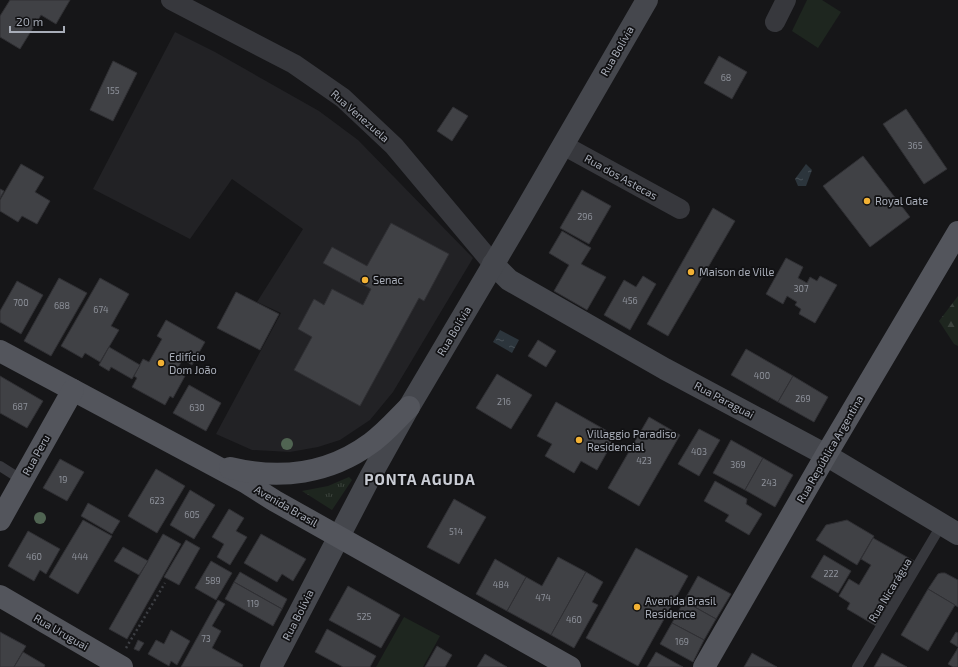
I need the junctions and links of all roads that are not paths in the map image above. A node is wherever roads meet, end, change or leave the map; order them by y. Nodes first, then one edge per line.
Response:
1 (171, 0) edge
2 (647, 0) edge
3 (786, 0) edge
4 (775, 22) dead end
5 (563, 145) junction
6 (680, 209) dead end
7 (958, 232) edge
8 (493, 264) junction
9 (0, 351) edge
10 (73, 390) junction
11 (409, 407) junction
12 (826, 455) junction
13 (204, 461) junction
14 (0, 466) edge
15 (22, 480) junction
16 (0, 520) edge
17 (950, 529) edge
18 (339, 537) junction
19 (0, 596) edge
20 (119, 666) edge
21 (271, 667) edge
22 (570, 667) edge
23 (704, 667) edge
24 (857, 667) edge

1 - 8 street, Rua Venezuela
2 - 5 street, Rua Bolívia
3 - 4 street
5 - 6 street, Rua dos Astecas
5 - 8 street, Rua Bolívia
7 - 12 main road, Rua República Argentina
8 - 11 street, Rua Bolívia
8 - 12 street, Rua Paraguai
9 - 10 main road, Avenida Brasil
10 - 13 main road, Avenida Brasil
10 - 15 main road, Rua Peru
11 - 13 main road
11 - 18 street, Rua Bolívia
12 - 17 street, Rua Paraguai
12 - 23 main road, Rua República Argentina
13 - 18 main road, Avenida Brasil
14 - 15 lane
15 - 16 main road, Rua Peru
17 - 24 lane, Rua Nicarágua
18 - 21 street, Rua Bolívia
18 - 22 main road, Avenida Brasil
19 - 20 main road, Rua Uruguai

